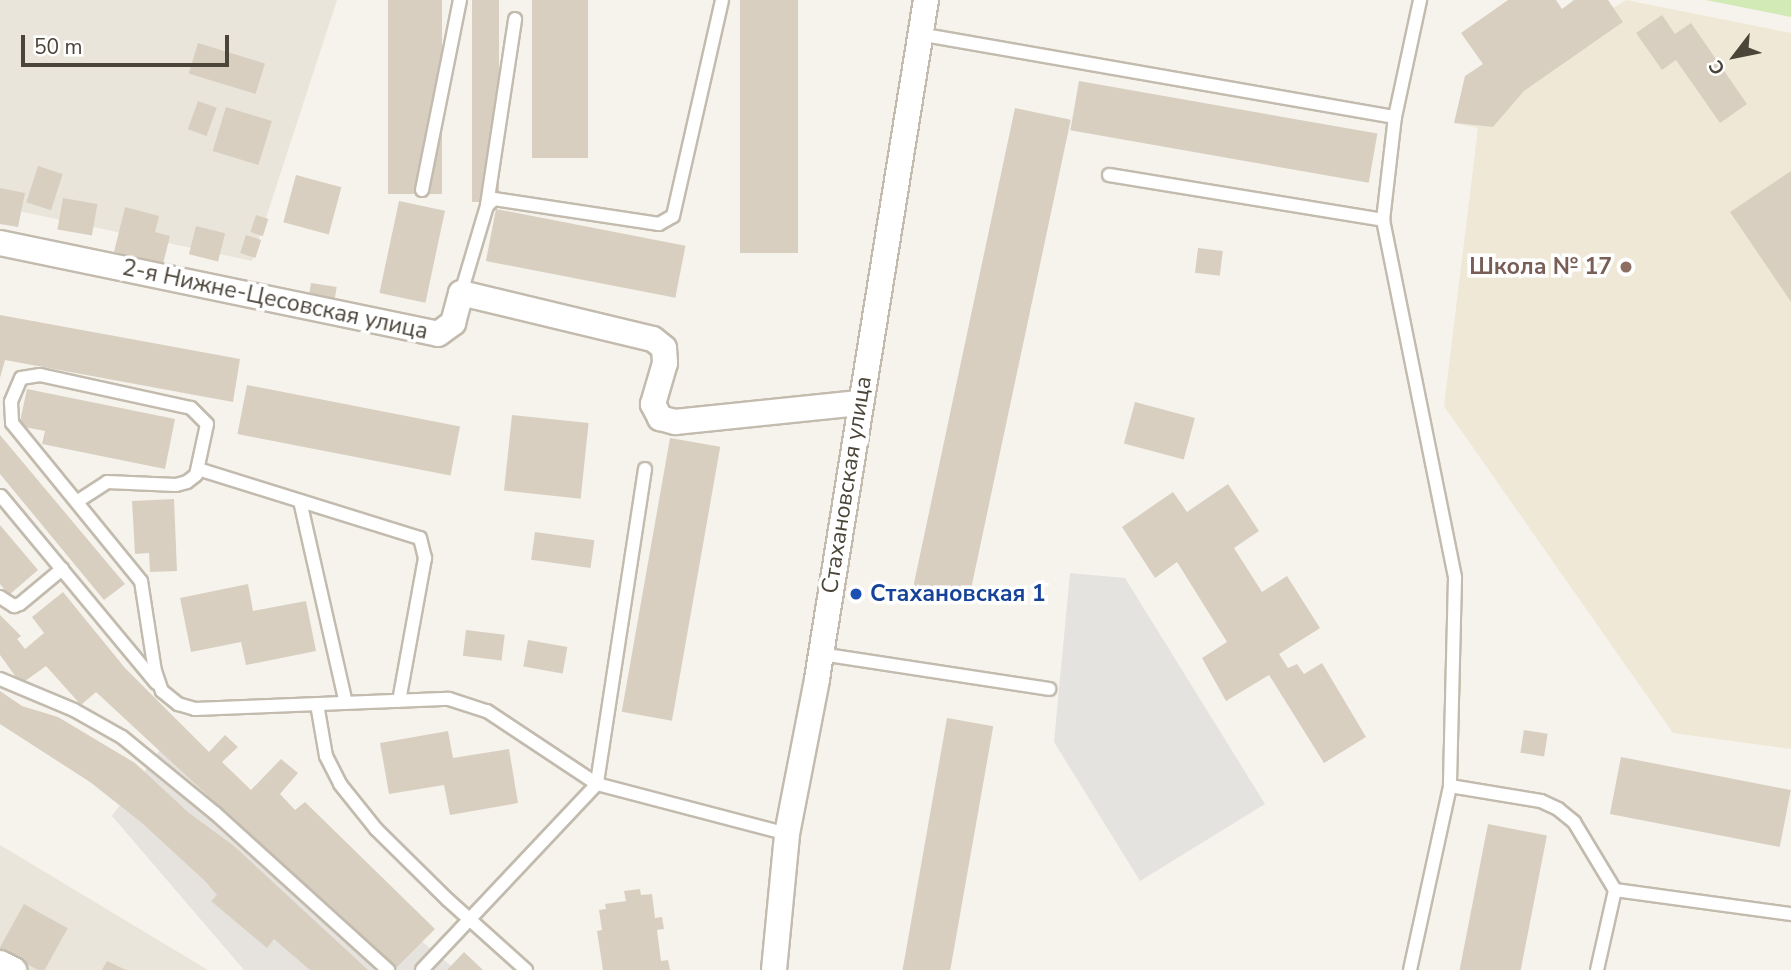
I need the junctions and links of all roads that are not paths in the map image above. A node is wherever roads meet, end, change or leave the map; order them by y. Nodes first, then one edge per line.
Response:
1 (460, 0) edge
2 (722, 0) edge
3 (926, 0) edge
4 (1420, 0) edge
5 (515, 19) dead end
6 (919, 34) junction
7 (1395, 117) junction
8 (1109, 175) dead end
9 (422, 190) dead end
10 (487, 206) junction
11 (1383, 220) junction
12 (0, 243) edge
13 (461, 293) junction
14 (859, 403) junction
15 (198, 469) junction
16 (645, 469) dead end
17 (1, 496) edge
18 (300, 500) junction
19 (78, 502) junction
20 (62, 569) junction
21 (0, 597) edge
22 (821, 654) junction
23 (0, 679) edge
24 (1049, 689) dead end
25 (162, 691) junction
26 (399, 701) junction
27 (346, 703) junction
28 (317, 704) junction
29 (597, 784) junction
30 (1450, 786) junction
31 (787, 834) junction
32 (1615, 890) junction
33 (1791, 914) edge
34 (468, 918) junction
35 (0, 963) edge
36 (14, 970) edge
37 (388, 970) edge
38 (422, 970) edge
39 (526, 970) edge
40 (774, 970) edge
41 (1410, 970) edge
42 (1597, 970) edge

1 - 9 lane
2 - 10 lane
3 - 6 street, Стахановская улица
4 - 7 lane
5 - 10 lane
6 - 7 lane
6 - 14 street, Стахановская улица
7 - 11 lane
8 - 11 lane
10 - 13 lane
11 - 30 lane
12 - 13 street, 2-я Нижне-Цесовская улица
13 - 14 street
14 - 22 street, Стахановская улица
15 - 18 lane
15 - 19 lane
15 - 19 lane
16 - 29 lane
17 - 20 lane
18 - 26 lane
18 - 27 lane
19 - 25 lane
20 - 21 lane
20 - 25 lane
22 - 24 lane
22 - 31 street, Стахановская улица
23 - 37 lane
25 - 28 lane
26 - 27 lane
26 - 29 lane
27 - 28 lane
28 - 34 lane
29 - 31 lane
29 - 34 lane
30 - 32 lane
30 - 41 lane
31 - 40 street, Стахановская улица
32 - 33 lane
32 - 42 lane
34 - 38 lane
34 - 39 lane
35 - 36 street

